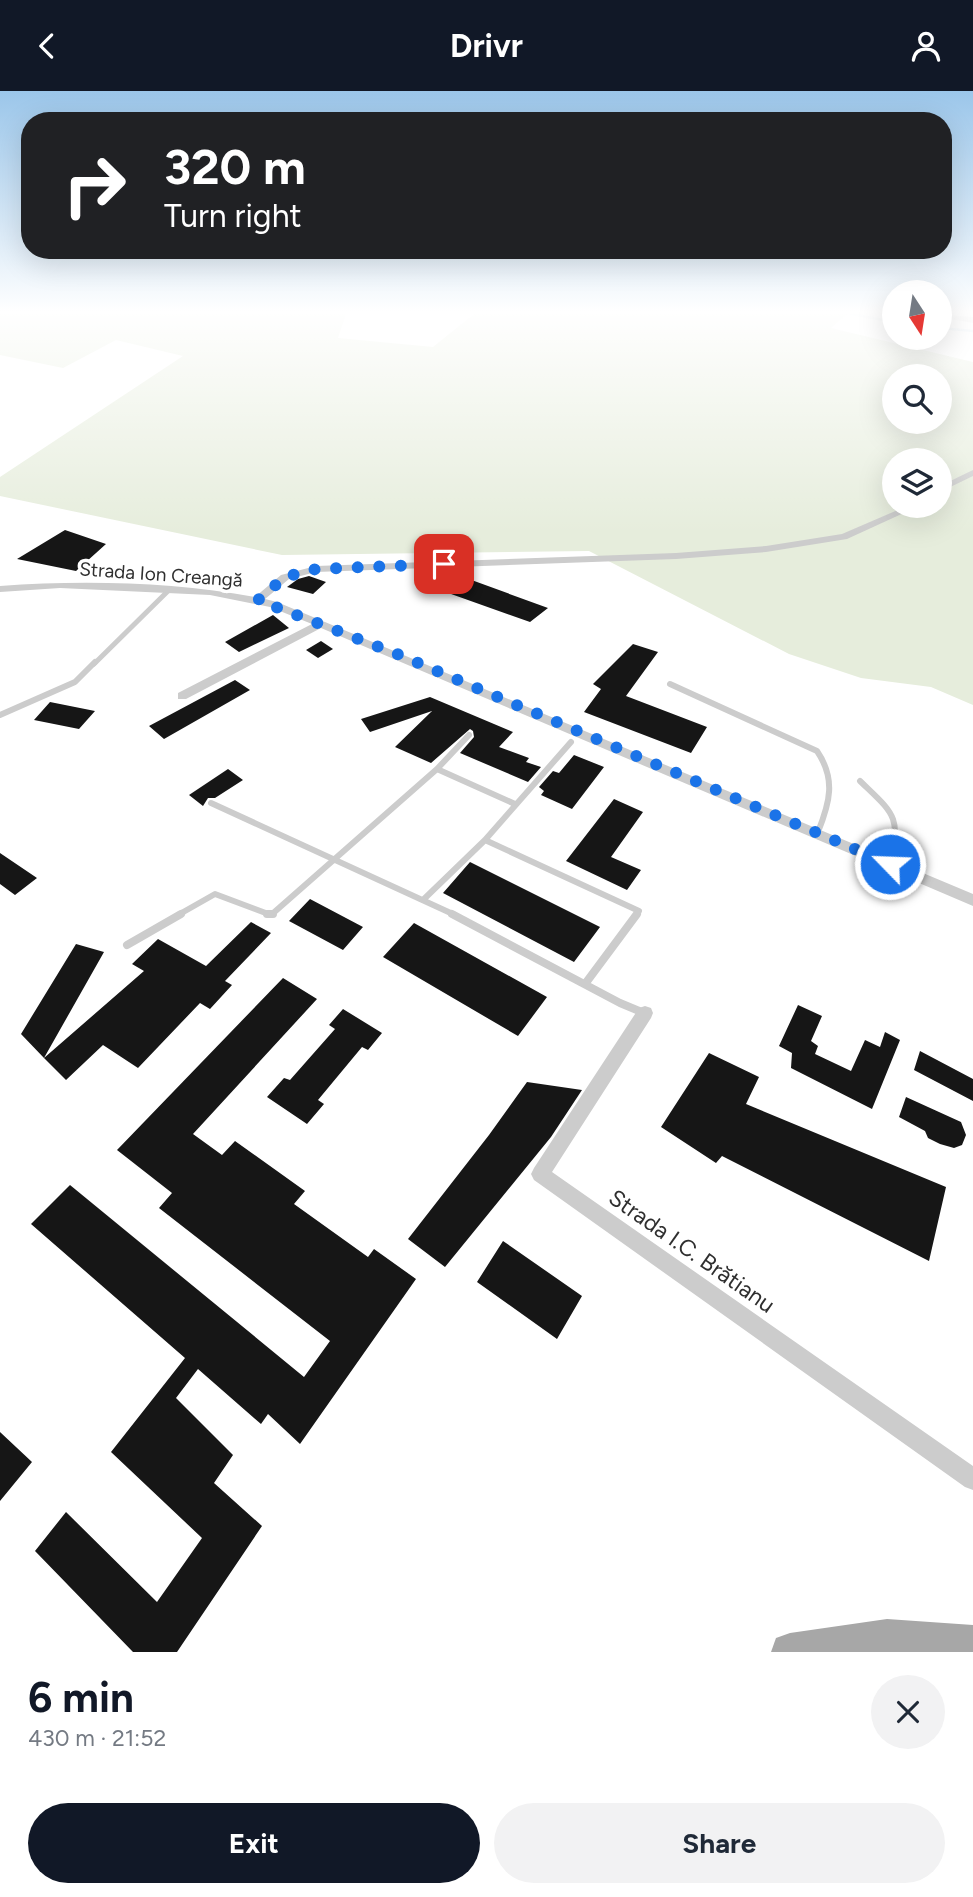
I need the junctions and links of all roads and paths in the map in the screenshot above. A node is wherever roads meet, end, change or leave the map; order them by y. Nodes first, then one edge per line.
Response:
1 (973, 473) edge
2 (952, 483) edge
3 (887, 518) edge
4 (0, 589) edge
5 (169, 590) junction
6 (258, 600) junction
7 (321, 624) junction
8 (670, 684) dead end
9 (182, 696) dead end
10 (0, 715) edge
11 (469, 734) dead end
12 (571, 742) dead end
13 (437, 769) junction
14 (860, 781) dead end
15 (211, 803) dead end
16 (515, 804) junction
17 (818, 832) junction
18 (485, 839) junction
19 (335, 860) junction
20 (890, 864) junction
21 (424, 899) junction
22 (973, 900) edge
23 (127, 945) dead end
24 (585, 984) junction
25 (645, 1013) joint
26 (973, 1479) edge
27 (973, 1644) edge
28 (790, 1652) edge

1 - 2 street
3 - 6 street
4 - 5 street, Strada Ion Creangă
5 - 6 street, Strada Ion Creangă
5 - 10 lane
6 - 7 street, Strada Ion Creangă
7 - 9 street
7 - 17 street, Strada Ion Creangă
8 - 17 lane
11 - 13 lane
12 - 16 lane
13 - 16 lane
13 - 19 lane
14 - 20 lane
15 - 19 lane
16 - 18 lane
17 - 20 street, Strada Ion Creangă
18 - 21 lane
18 - 24 lane
19 - 21 lane
19 - 23 lane
20 - 22 street, Strada Ion Creangă
21 - 24 lane
24 - 25 lane
25 - 26 street, Strada I.C. Brătianu
27 - 28 main road

